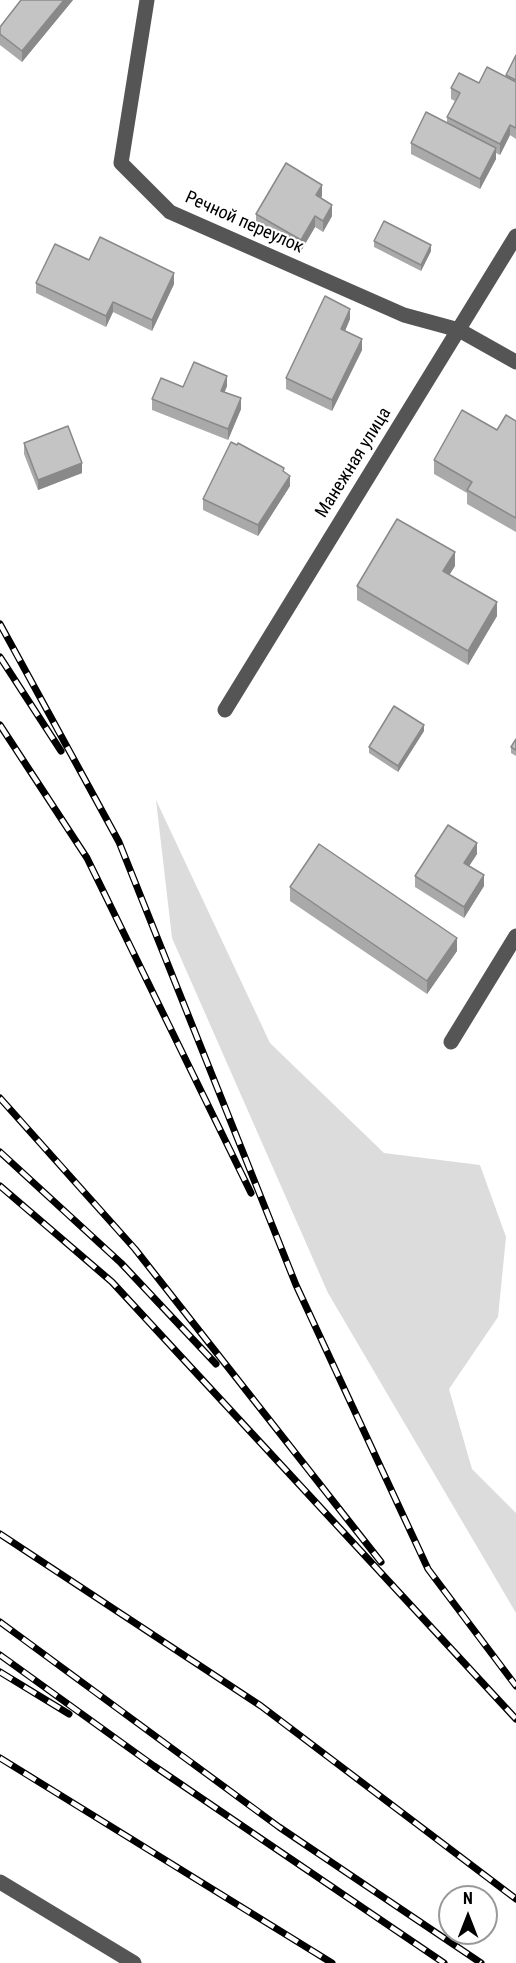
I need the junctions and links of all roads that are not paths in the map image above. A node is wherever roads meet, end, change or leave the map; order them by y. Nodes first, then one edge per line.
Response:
1 (147, 0) edge
2 (516, 236) edge
3 (459, 330) junction
4 (516, 362) edge
5 (225, 710) dead end
6 (516, 936) edge
7 (451, 1042) dead end
8 (0, 1882) edge
9 (134, 1963) edge

1 - 3 street, Речной переулок
2 - 3 street, Манежная улица
3 - 4 street, Речной переулок
3 - 5 street, Манежная улица
6 - 7 street
8 - 9 street

